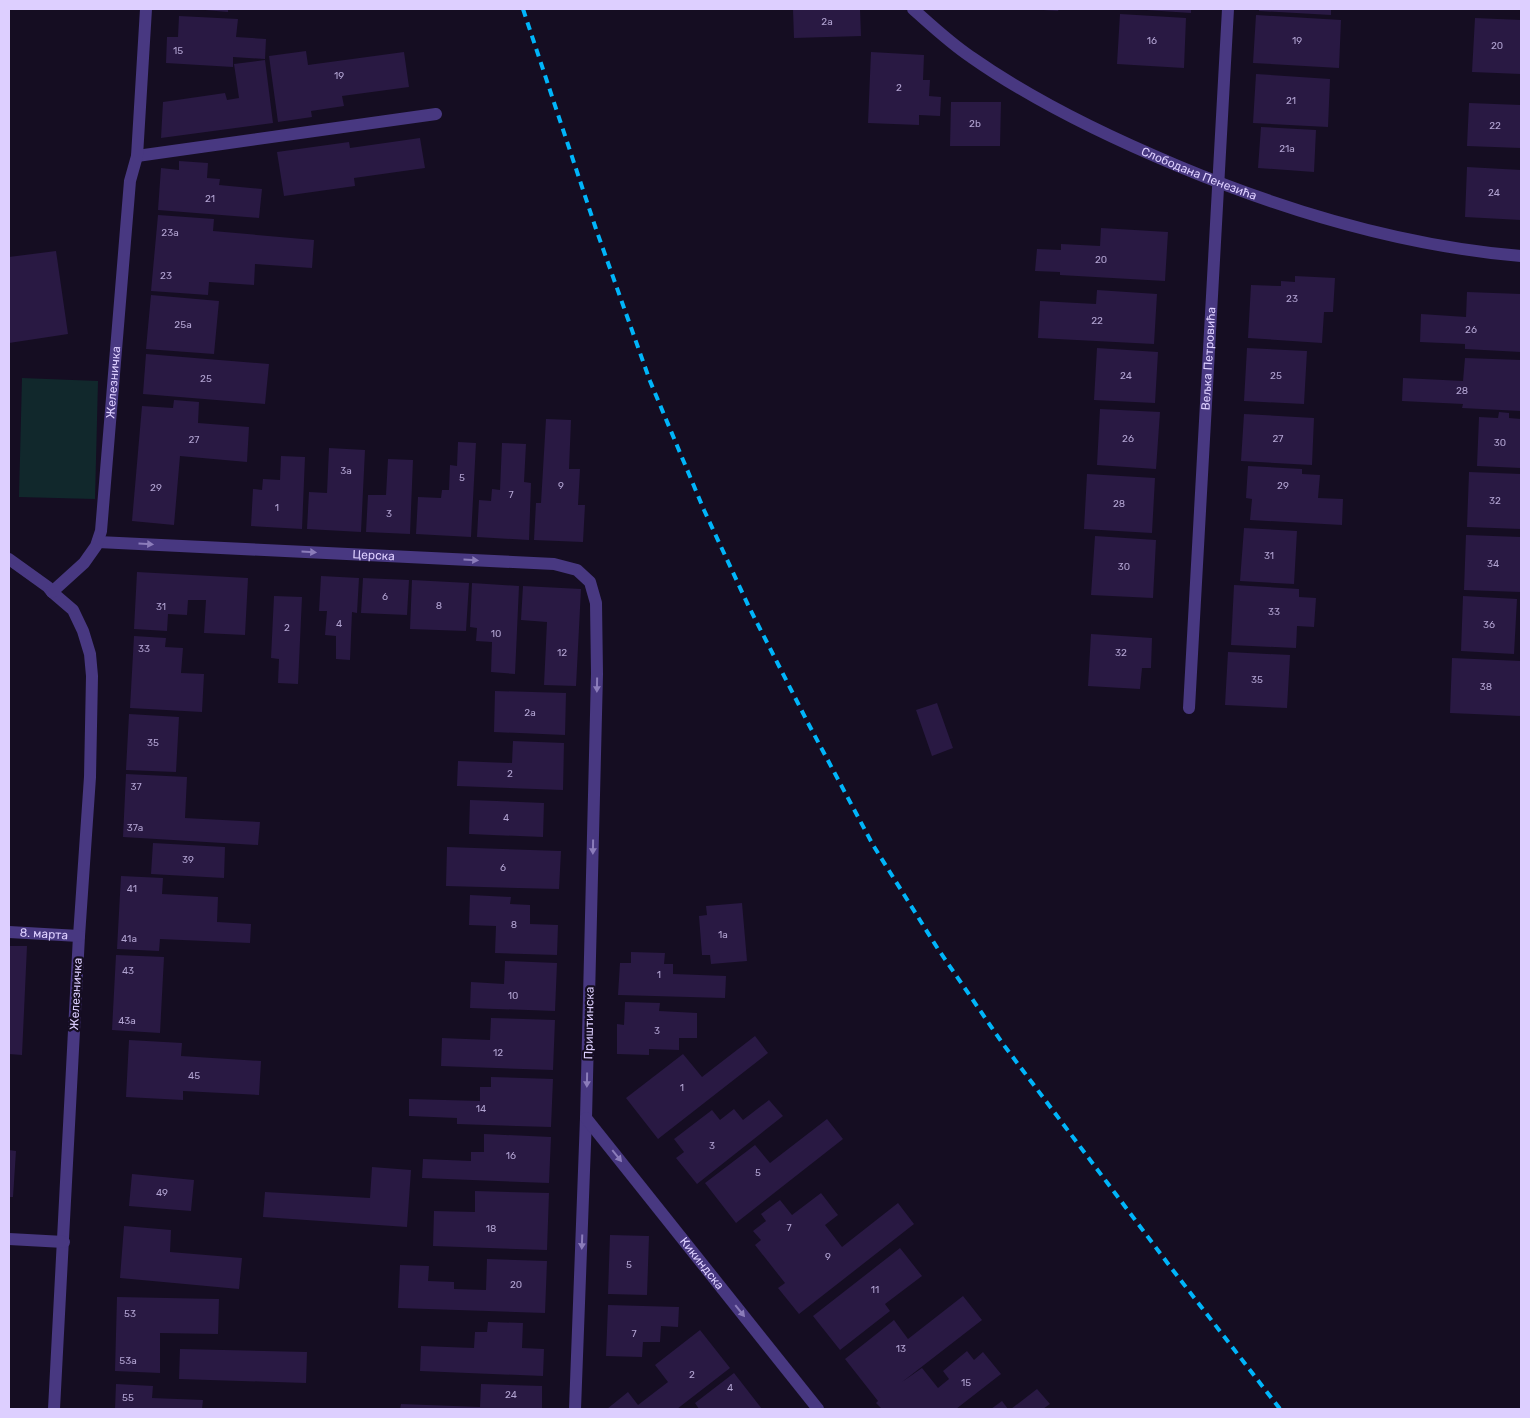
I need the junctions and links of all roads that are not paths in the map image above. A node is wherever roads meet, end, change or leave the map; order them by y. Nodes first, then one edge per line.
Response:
1 (146, 9) edge
2 (912, 9) edge
3 (1228, 9) edge
4 (436, 114) dead end
5 (137, 156) junction
6 (1219, 183) junction
7 (1521, 256) edge
8 (98, 542) junction
9 (9, 559) edge
10 (52, 592) junction
11 (597, 636) joint
12 (1190, 708) dead end
13 (9, 932) edge
14 (79, 936) junction
15 (586, 1118) junction
16 (9, 1239) edge
17 (64, 1242) junction
18 (54, 1409) edge
19 (575, 1409) edge
20 (818, 1409) edge

1 - 5 street, Железничка
2 - 6 street, Слободана Пенезића
3 - 6 street, Вељка Петровића
4 - 5 street
5 - 8 street, Железничка
6 - 7 street, Слободана Пенезића
6 - 12 street, Вељка Петровића
8 - 10 street, Железничка
8 -> 11 street, Церска
9 - 10 street, Железничка
10 - 14 street, Железничка
11 -> 15 street, Приштинска
13 - 14 street, 8. марта
14 - 17 street, Железничка
15 -> 19 street, Приштинска
15 -> 20 street, Кикиндска
16 - 17 street
17 - 18 street, Железничка

